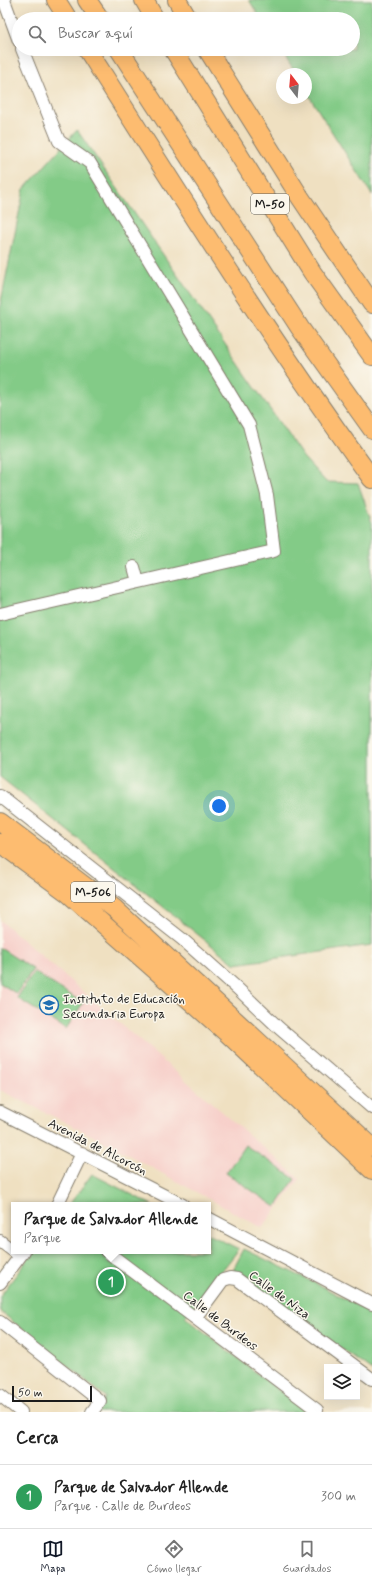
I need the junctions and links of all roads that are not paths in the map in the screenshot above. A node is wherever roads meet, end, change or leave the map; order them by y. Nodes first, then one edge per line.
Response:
1 (4, 0) edge
2 (56, 0) edge
3 (87, 0) edge
4 (144, 0) edge
5 (176, 0) edge
6 (185, 0) edge
7 (64, 12) edge
8 (95, 12) edge
9 (151, 12) edge
10 (184, 12) edge
11 (191, 12) edge
12 (12, 22) edge
13 (25, 56) edge
14 (91, 56) edge
15 (124, 56) edge
16 (177, 56) edge
17 (212, 56) edge
18 (372, 304) edge
19 (372, 356) edge
20 (372, 429) edge
21 (372, 479) edge
22 (134, 566) dead end
23 (138, 582) junction
24 (0, 614) edge
25 (0, 796) edge
26 (0, 822) edge
27 (0, 843) edge
28 (372, 1108) edge
29 (0, 1112) edge
30 (339, 1115) junction
31 (372, 1142) edge
32 (372, 1147) edge
33 (82, 1153) junction
34 (372, 1170) edge
35 (58, 1202) edge
36 (177, 1202) edge
37 (211, 1220) edge
38 (0, 1241) edge
39 (11, 1248) edge
40 (22, 1254) edge
41 (110, 1254) edge
42 (0, 1283) edge
43 (372, 1304) edge
44 (195, 1318) junction
45 (0, 1322) edge
46 (353, 1364) edge
47 (360, 1369) edge
48 (372, 1379) edge
49 (0, 1395) edge
50 (21, 1412) edge
51 (92, 1412) edge
52 (316, 1412) edge

1 - 12 street
2 - 7 highway
3 - 8 highway
4 - 9 highway
5 - 10 highway
6 - 11 highway
13 - 23 street
14 - 21 highway
15 - 20 highway
16 - 19 highway, M-50
17 - 18 highway
22 - 23 street
23 - 24 street
25 - 28 street
26 - 30 highway, M-506
27 - 34 highway, M-506
29 - 33 street, Avenida de Alcorcón
30 - 31 highway
30 - 32 highway, M-506
33 - 35 street
33 - 36 street, Avenida de Alcorcón
37 - 43 street
38 - 39 street
40 - 42 street
41 - 44 street, Calle de Burdeos
44 - 46 street, Calle de Niza
44 - 52 street, Calle de Burdeos
45 - 51 street
47 - 48 street, Calle de Niza
49 - 50 street

